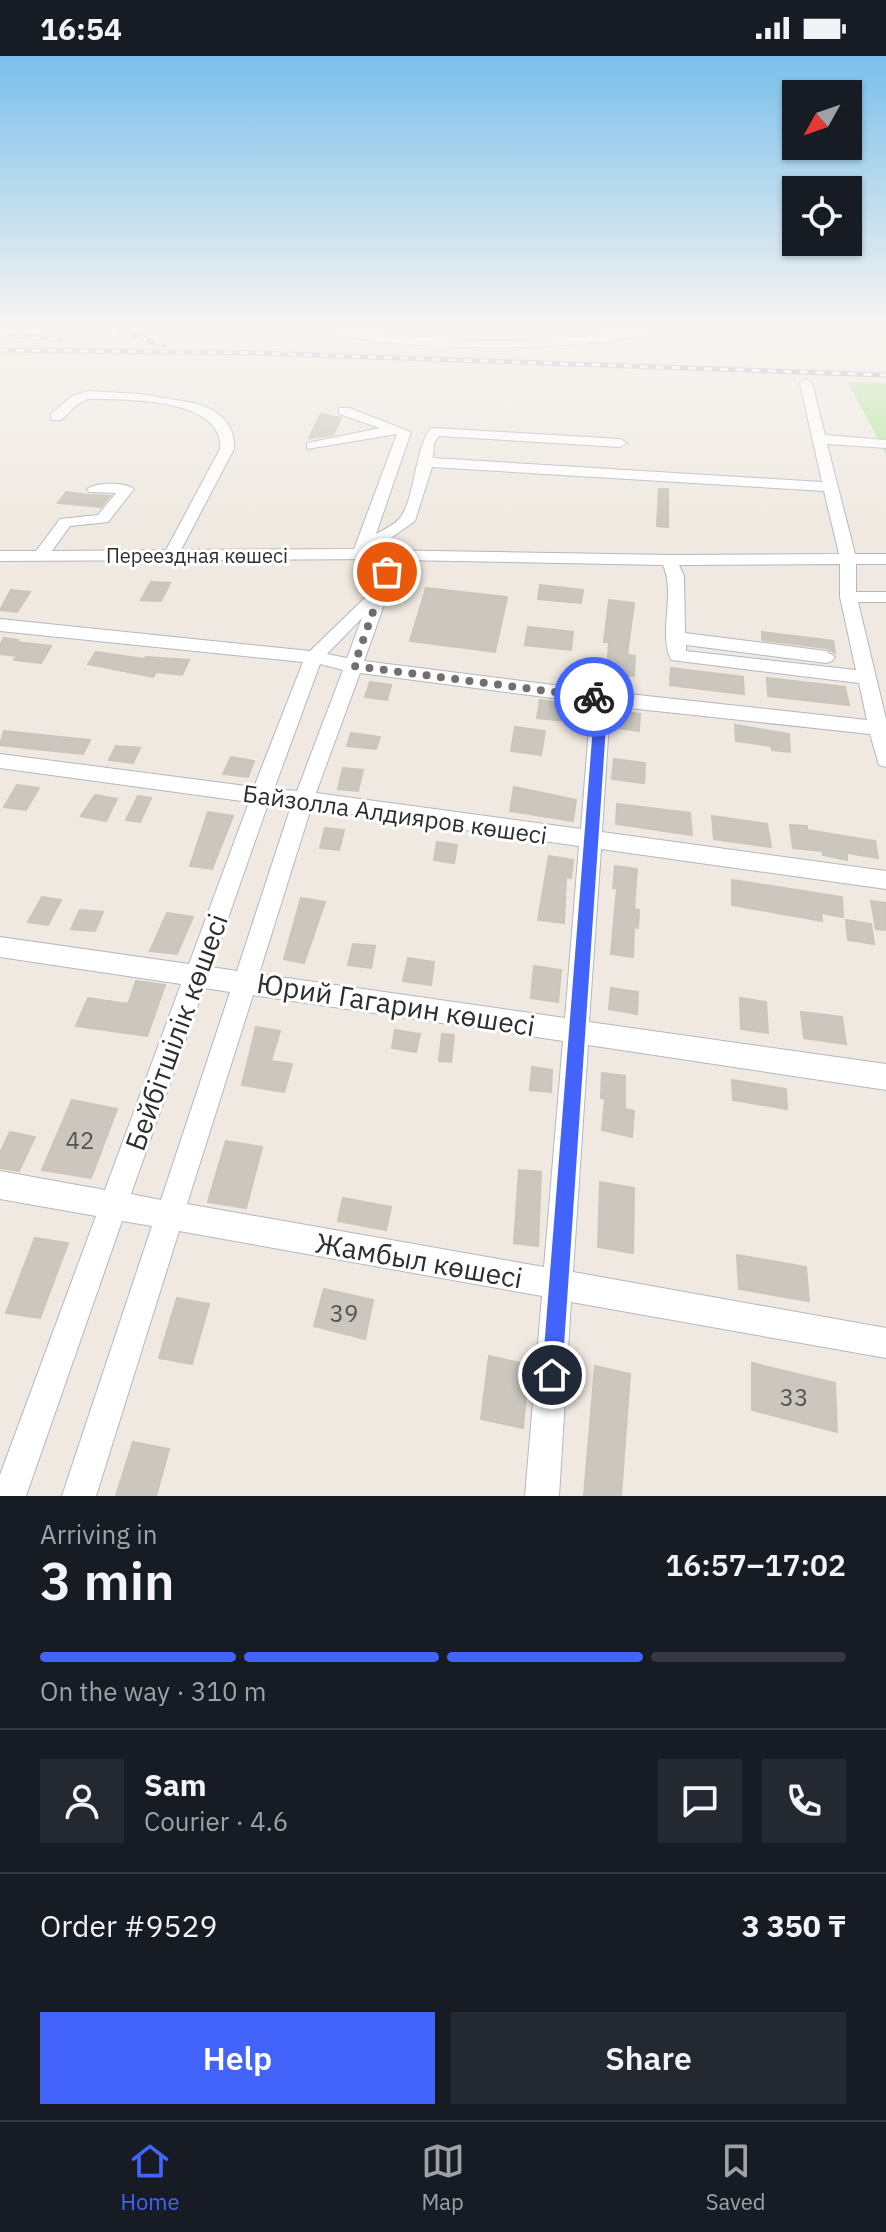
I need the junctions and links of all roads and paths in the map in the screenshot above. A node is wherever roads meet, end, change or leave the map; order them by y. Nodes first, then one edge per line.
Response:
1 (91, 394) edge
2 (94, 394) edge
3 (809, 394) edge
4 (344, 411) dead end
5 (56, 417) dead end
6 (396, 429) junction
7 (820, 439) junction
8 (620, 443) dead end
9 (886, 444) edge
10 (312, 446) dead end
11 (426, 462) junction
12 (831, 487) junction
13 (94, 489) dead end
14 (361, 550) junction
15 (171, 555) junction
16 (394, 555) junction
17 (0, 556) edge
18 (40, 556) junction
19 (848, 559) junction
20 (886, 559) edge
21 (669, 560) junction
22 (380, 590) junction
23 (848, 597) junction
24 (886, 597) edge
25 (0, 625) edge
26 (676, 638) junction
27 (314, 657) junction
28 (826, 657) dead end
29 (354, 666) junction
30 (869, 678) junction
31 (601, 698) junction
32 (883, 728) edge
33 (886, 760) edge
34 (0, 761) edge
35 (261, 796) junction
36 (304, 799) junction
37 (592, 841) junction
38 (886, 880) edge
39 (0, 947) edge
40 (197, 975) junction
41 (246, 981) junction
42 (577, 1031) junction
43 (886, 1077) edge
44 (0, 1185) edge
45 (114, 1205) junction
46 (170, 1215) junction
47 (559, 1285) junction
48 (886, 1343) edge
49 (9, 1496) edge
50 (79, 1496) edge
51 (542, 1496) edge

1 - 5 street
2 - 15 street
3 - 7 street
4 - 6 street
6 - 10 street
6 - 14 street
7 - 9 street
7 - 12 street
8 - 11 street
11 - 12 street
11 - 14 street
12 - 19 street
13 - 18 street
14 - 15 street, Переездная көшесі
14 - 16 street, Переездная көшесі
15 - 18 street, Переездная көшесі
16 - 21 street, Переездная көшесі
16 - 22 street, Бейбітшілік көшесі
17 - 18 street, Переездная көшесі
19 - 20 street, Переездная көшесі
19 - 21 street, Переездная көшесі
19 - 23 street
21 - 26 street
22 - 27 street, Бейбітшілік көшесі
22 - 29 street, Бейбітшілік көшесі
23 - 24 street
23 - 30 street
25 - 27 street
26 - 28 street
26 - 30 street
27 - 29 street
27 - 35 street, Бейбітшілік көшесі
29 - 31 street
29 - 36 street, Бейбітшілік көшесі
30 - 32 street
31 - 32 street
31 - 37 street
32 - 33 street
34 - 35 street, Байзолла Алдияров көшесі
35 - 36 street, Байзолла Алдияров көшесі
35 - 40 street, Бейбітшілік көшесі
36 - 37 street, Байзолла Алдияров көшесі
36 - 41 street, Бейбітшілік көшесі
37 - 38 street, Байзолла Алдияров көшесі
37 - 42 street
39 - 40 street, Юрий Гагарин көшесі
40 - 41 street, Юрий Гагарин көшесі
40 - 45 street, Бейбітшілік көшесі
41 - 42 street, Юрий Гагарин көшесі
41 - 46 street, Бейбітшілік көшесі
42 - 43 street, Юрий Гагарин көшесі
42 - 47 street
44 - 45 street, Жамбыл көшесі
45 - 46 street, Жамбыл көшесі
45 - 49 street, Бейбітшілік көшесі
46 - 47 street, Жамбыл көшесі
46 - 50 street, Бейбітшілік көшесі
47 - 48 street, Жамбыл көшесі
47 - 51 street

